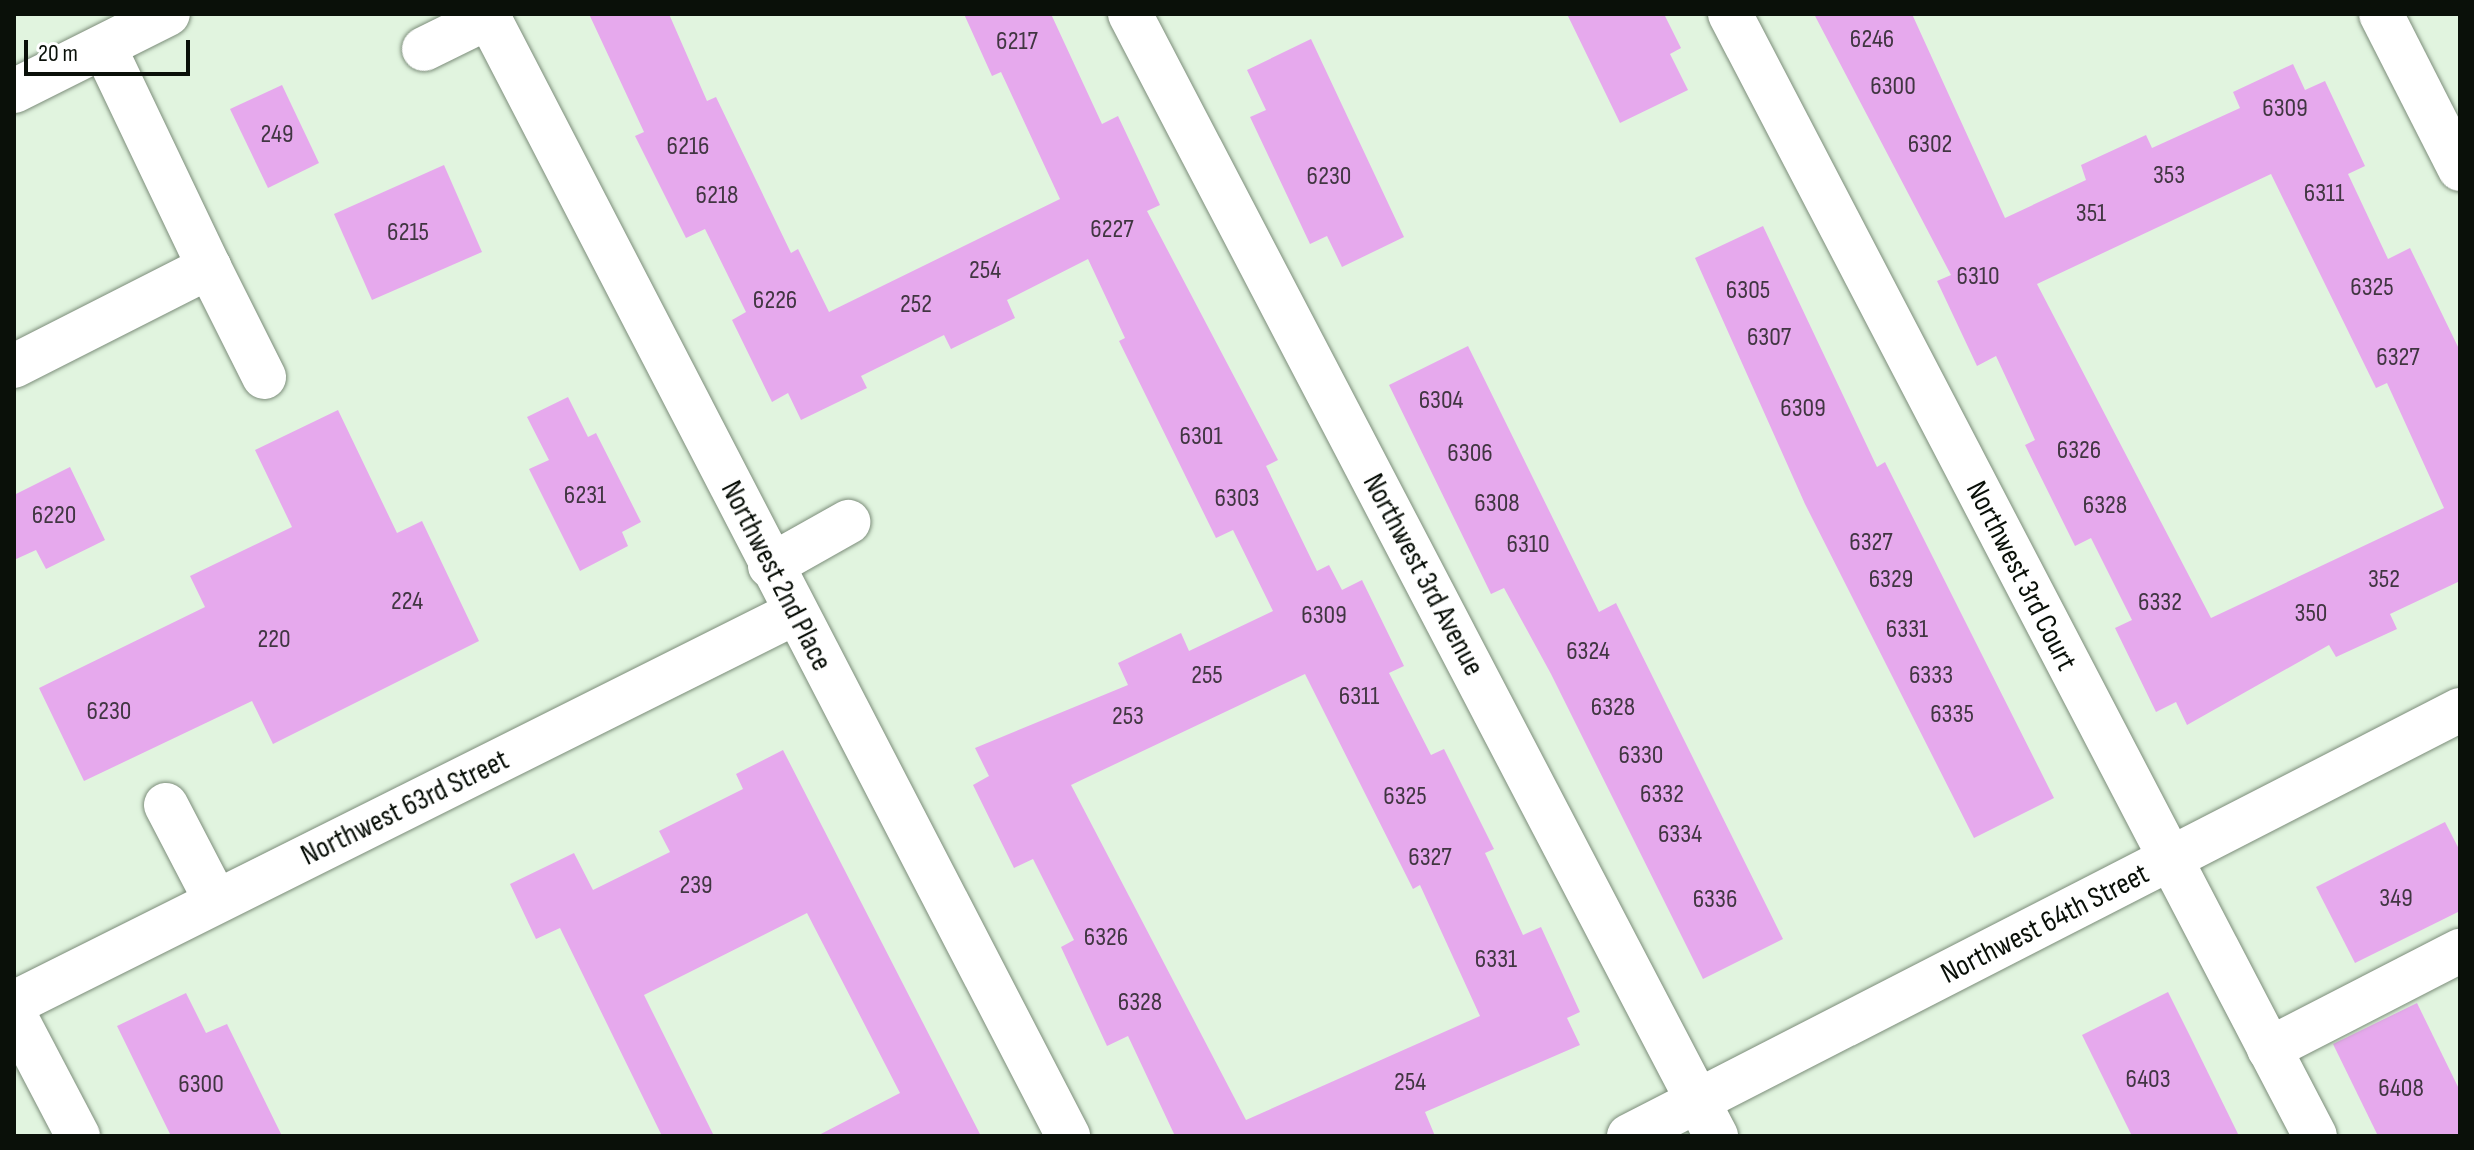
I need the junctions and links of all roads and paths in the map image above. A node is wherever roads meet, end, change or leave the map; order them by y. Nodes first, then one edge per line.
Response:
1 (168, 14) edge
2 (1130, 14) edge
3 (1730, 14) edge
4 (2381, 14) edge
5 (488, 15) edge
6 (104, 47) junction
7 (424, 49) dead end
8 (14, 91) edge
9 (2460, 169) edge
10 (209, 267) junction
11 (14, 366) edge
12 (264, 377) dead end
13 (848, 522) dead end
14 (770, 566) junction
15 (795, 613) junction
16 (2460, 710) edge
17 (166, 805) dead end
18 (2168, 861) junction
19 (216, 901) junction
20 (2460, 951) edge
21 (14, 1003) edge
22 (14, 1014) edge
23 (2269, 1049) junction
24 (1707, 1119) edge
25 (78, 1136) edge
26 (1068, 1136) edge
27 (1629, 1136) edge
28 (2315, 1136) edge

1 - 6 street
2 - 24 street, Northwest 3rd Avenue
3 - 18 street, Northwest 3rd Court
4 - 9 street
5 - 7 street
5 - 14 street, Northwest 2nd Place
6 - 8 street
6 - 10 street
10 - 11 street
10 - 12 street
13 - 14 street
14 - 15 street, Northwest 2nd Place
15 - 19 street, Northwest 63rd Street
15 - 26 street, Northwest 2nd Place
16 - 18 street, Northwest 64th Street
17 - 19 street
18 - 23 street, Northwest 3rd Court
18 - 24 street, Northwest 64th Street
19 - 21 street, Northwest 63rd Street
20 - 23 street
22 - 25 street
23 - 28 street, Northwest 3rd Court
24 - 27 street, Northwest 64th Street

